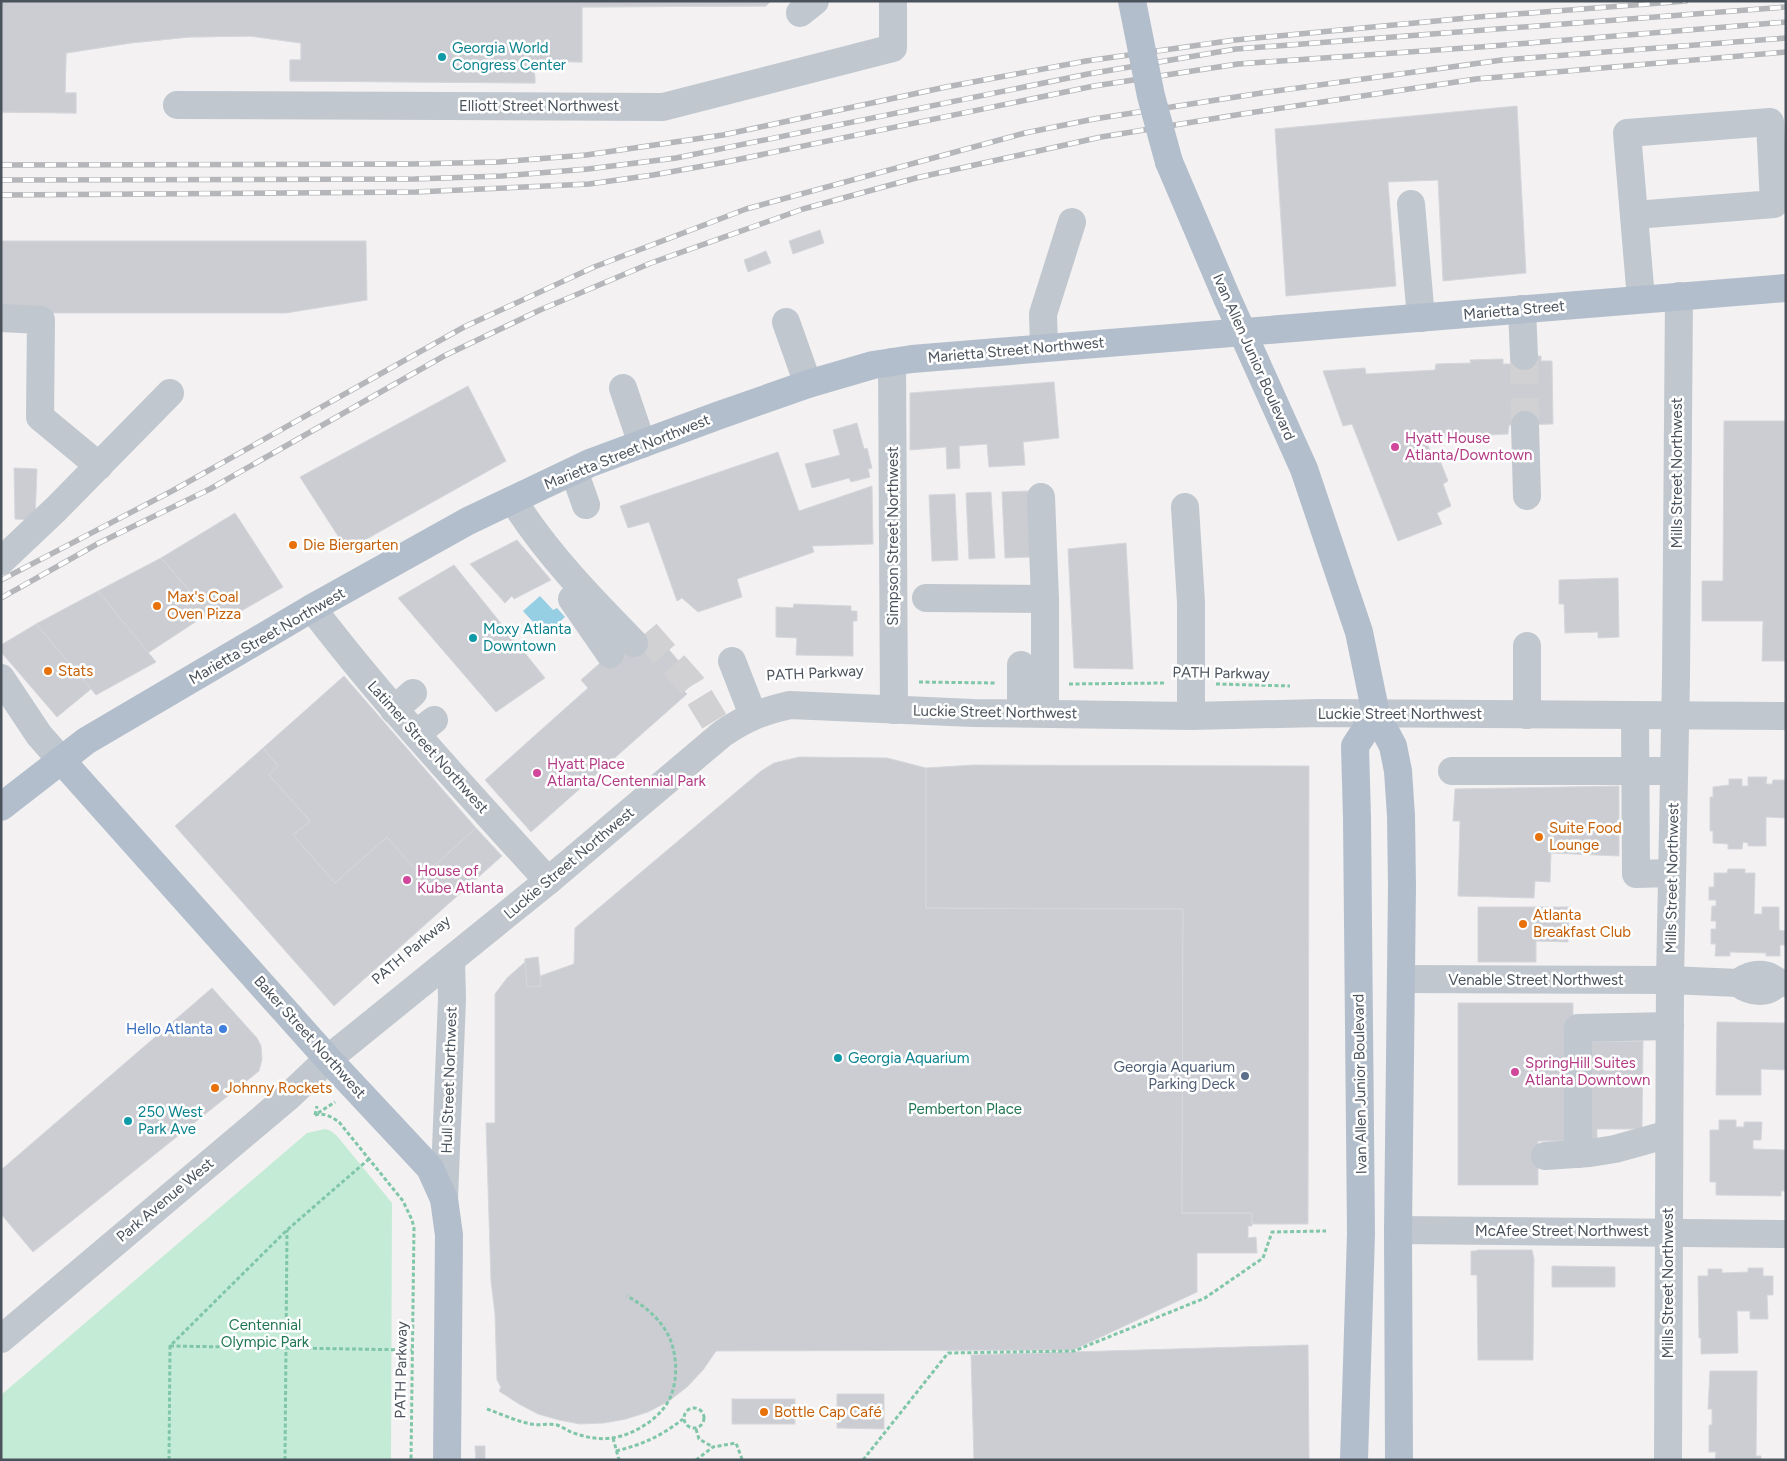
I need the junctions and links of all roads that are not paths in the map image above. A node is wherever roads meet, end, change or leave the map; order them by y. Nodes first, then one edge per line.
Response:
1 (893, 1) edge
2 (1132, 1) edge
3 (177, 105) dead end
4 (1411, 204) dead end
5 (1634, 215) junction
6 (1072, 222) dead end
7 (1786, 288) edge
8 (1679, 296) junction
9 (1641, 299) junction
10 (1522, 309) junction
11 (1, 318) edge
12 (1421, 318) junction
13 (786, 322) dead end
14 (1242, 332) junction
15 (1044, 348) junction
16 (1524, 356) tunnel mouth
17 (892, 362) junction
18 (808, 384) junction
19 (623, 388) dead end
20 (170, 393) dead end
21 (1526, 424) tunnel mouth
22 (642, 444) junction
23 (99, 466) junction
24 (574, 471) junction
25 (1041, 496) dead end
26 (1528, 496) dead end
27 (513, 500) junction
28 (586, 504) dead end
29 (1185, 507) dead end
30 (552, 554) junction
31 (1, 561) edge
32 (926, 598) dead end
33 (1045, 599) junction
34 (584, 602) junction
35 (312, 608) junction
36 (1528, 646) dead end
37 (610, 654) dead end
38 (732, 661) dead end
39 (1, 679) edge
40 (894, 710) junction
41 (1033, 713) junction
42 (1376, 714) junction
43 (1528, 714) junction
44 (1635, 714) junction
45 (753, 715) junction
46 (1191, 716) junction
47 (1675, 716) junction
48 (1786, 716) edge
49 (61, 760) junction
50 (1452, 771) dead end
51 (1636, 771) junction
52 (1674, 771) junction
53 (1, 807) edge
54 (1672, 873) junction
55 (548, 881) junction
56 (451, 960) junction
57 (1401, 979) junction
58 (1670, 980) junction
59 (1782, 983) edge
60 (1670, 1026) junction
61 (328, 1059) junction
62 (1669, 1134) junction
63 (1578, 1154) junction
64 (1545, 1156) dead end
65 (444, 1199) junction
66 (1398, 1230) junction
67 (1669, 1232) junction
68 (1786, 1234) edge
69 (1, 1339) edge
70 (447, 1460) edge
71 (1354, 1460) edge
72 (1399, 1460) edge
73 (1668, 1460) edge

1 - 3 street, Elliott Street Northwest
2 - 14 main road, Ivan Allen Junior Boulevard, bridge
4 - 12 street
5 - 5 street
5 - 9 street
6 - 15 street
7 - 8 main road, Marietta Street
8 - 9 main road, Marietta Street
8 - 47 street, Mills Street Northwest
9 - 10 main road, Marietta Street
10 - 12 main road, Marietta Street
10 - 16 street
11 - 23 street
12 - 14 main road, Marietta Street
13 - 18 street
14 - 15 main road, Marietta Street Northwest
14 - 42 main road, Ivan Allen Junior Boulevard
15 - 17 main road, Marietta Street Northwest
17 - 18 main road, Marietta Street Northwest
17 - 40 street, Simpson Street Northwest
18 - 22 main road, Marietta Street Northwest
19 - 22 street
20 - 23 street
21 - 26 street
22 - 24 main road, Marietta Street Northwest
23 - 31 street
24 - 27 main road, Marietta Street Northwest
24 - 28 street
25 - 33 street
27 - 30 street
27 - 35 main road, Marietta Street Northwest
29 - 46 street
30 - 34 street
30 - 34 street
32 - 33 street
33 - 41 street
34 - 37 street
35 - 49 main road, Marietta Street Northwest
35 - 55 street, Latimer Street Northwest
36 - 43 street
38 - 45 street
39 - 49 street, Baker Street Northwest
40 - 41 street, Luckie Street Northwest
40 - 45 street, Luckie Street Northwest
41 - 46 street, Luckie Street Northwest
42 - 43 street, Luckie Street Northwest
42 - 46 street, Luckie Street Northwest
42 - 57 main road, Ivan Allen Junior Boulevard
42 - 71 main road, Ivan Allen Junior Boulevard
43 - 44 street, Luckie Street Northwest
44 - 47 street, Luckie Street Northwest
44 - 51 street
45 - 55 street, Luckie Street Northwest
47 - 48 street, Luckie Street Northwest
47 - 52 street, Mills Street Northwest
49 - 53 main road, Marietta Street Northwest
49 - 61 main road, Baker Street Northwest
50 - 51 street
51 - 52 street
51 - 54 street
52 - 54 street, Mills Street Northwest
54 - 58 street, Mills Street Northwest
55 - 56 street, Luckie Street Northwest
56 - 61 street, Luckie Street Northwest
56 - 65 street, Hull Street Northwest
57 - 58 street, Venable Street Northwest
57 - 66 main road, Ivan Allen Junior Boulevard
58 - 59 street, Venable Street Northwest
58 - 60 street, Mills Street Northwest
60 - 62 street, Mills Street Northwest
60 - 63 street
61 - 65 main road, Baker Street Northwest
61 - 69 street, Park Avenue West
62 - 63 street
62 - 67 street, Mills Street Northwest
63 - 64 street
65 - 70 main road, Baker Street Northwest
66 - 67 street, McAfee Street Northwest
66 - 72 main road, Ivan Allen Junior Boulevard
67 - 68 street, McAfee Street Northwest
67 - 73 street, Mills Street Northwest

